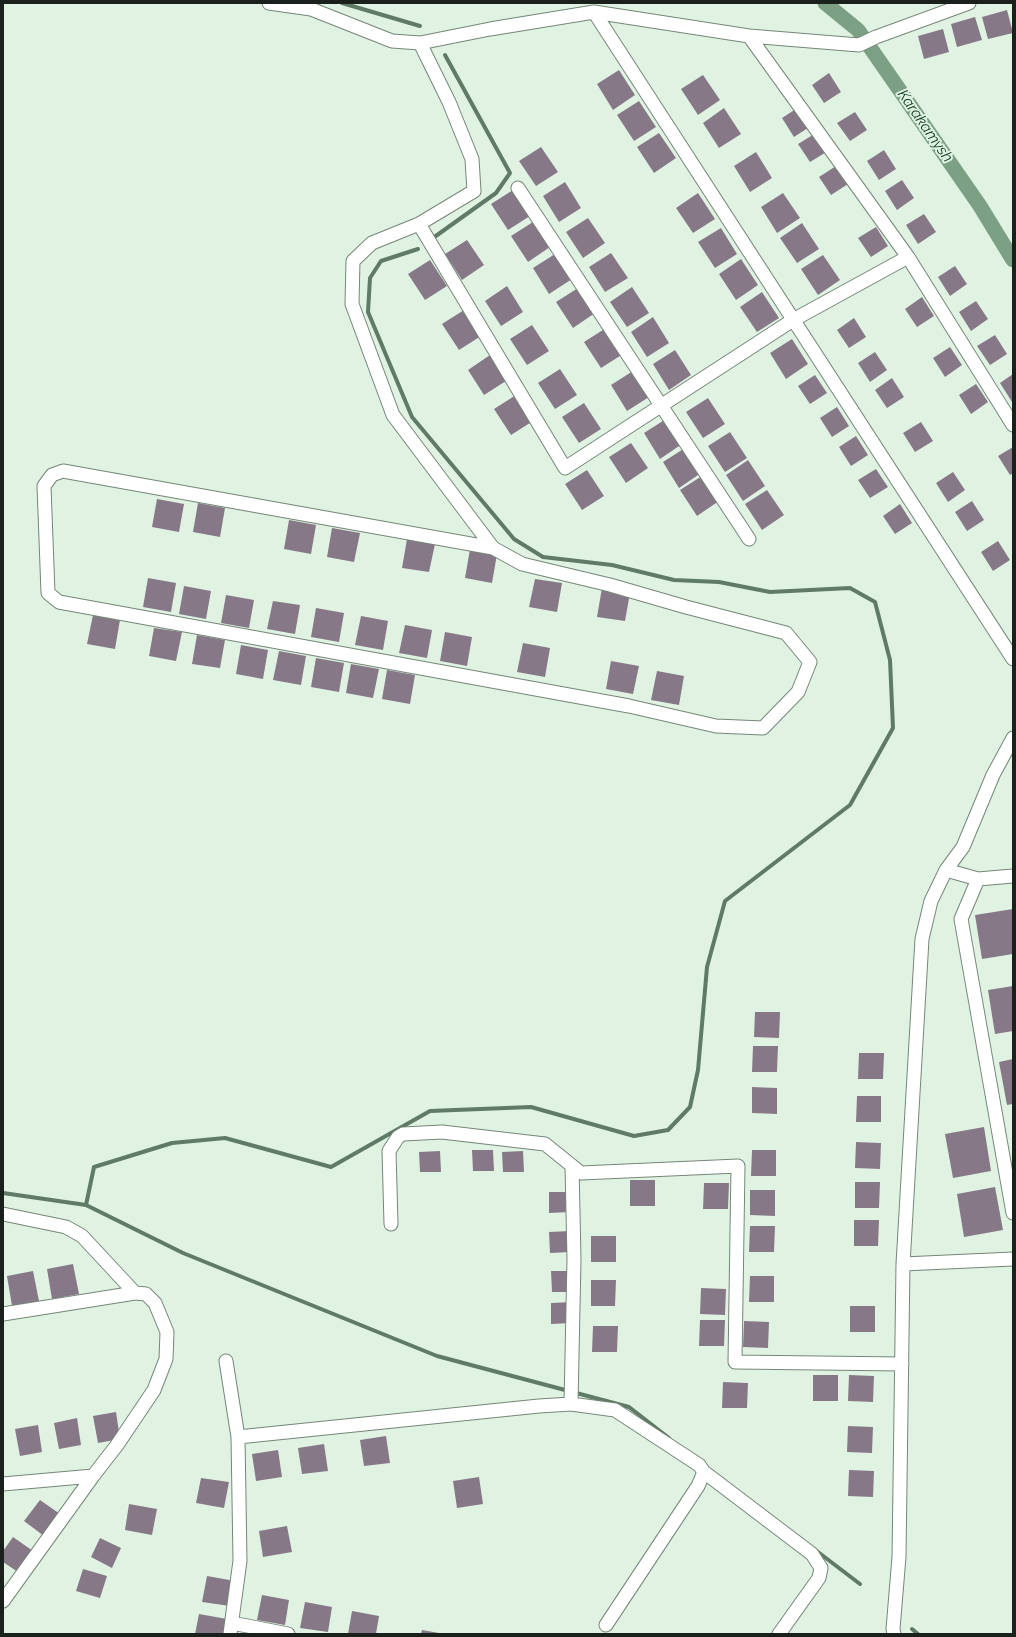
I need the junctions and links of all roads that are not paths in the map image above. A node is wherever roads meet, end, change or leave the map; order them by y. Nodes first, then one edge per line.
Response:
1 (269, 3) edge
2 (969, 3) edge
3 (594, 12) junction
4 (749, 36) junction
5 (420, 43) junction
6 (518, 188) dead end
7 (418, 224) junction
8 (908, 257) junction
9 (794, 320) junction
10 (661, 406) junction
11 (1013, 425) edge
12 (749, 539) dead end
13 (493, 548) junction
14 (1013, 659) edge
15 (1013, 738) edge
16 (946, 870) junction
17 (1013, 876) edge
18 (978, 879) junction
19 (572, 1166) junction
20 (1013, 1213) edge
21 (3, 1214) edge
22 (391, 1224) dead end
23 (1013, 1259) edge
24 (904, 1264) junction
25 (134, 1293) junction
26 (3, 1314) edge
27 (226, 1361) dead end
28 (902, 1364) junction
29 (572, 1404) junction
30 (238, 1436) junction
31 (704, 1472) junction
32 (93, 1476) junction
33 (3, 1484) edge
34 (3, 1601) edge
35 (606, 1625) dead end
36 (231, 1628) edge
37 (288, 1634) edge
38 (779, 1634) edge
39 (894, 1634) edge

1 - 5 street
2 - 4 street
3 - 4 street
3 - 5 street
3 - 9 street
4 - 8 street
5 - 7 street
6 - 10 street
7 - 10 street
7 - 13 street
8 - 9 street
8 - 11 street
9 - 10 street
9 - 14 street
10 - 12 street
13 - 13 street
15 - 16 street
16 - 18 street
16 - 24 street
17 - 18 street
18 - 20 street
19 - 22 street
19 - 28 street
19 - 29 street
21 - 25 street
23 - 24 street
24 - 28 street
25 - 26 street
25 - 32 street
27 - 30 street
28 - 39 street
29 - 30 street
29 - 31 street
30 - 36 street
31 - 35 street
31 - 38 street
32 - 33 street
32 - 34 street
36 - 37 street

